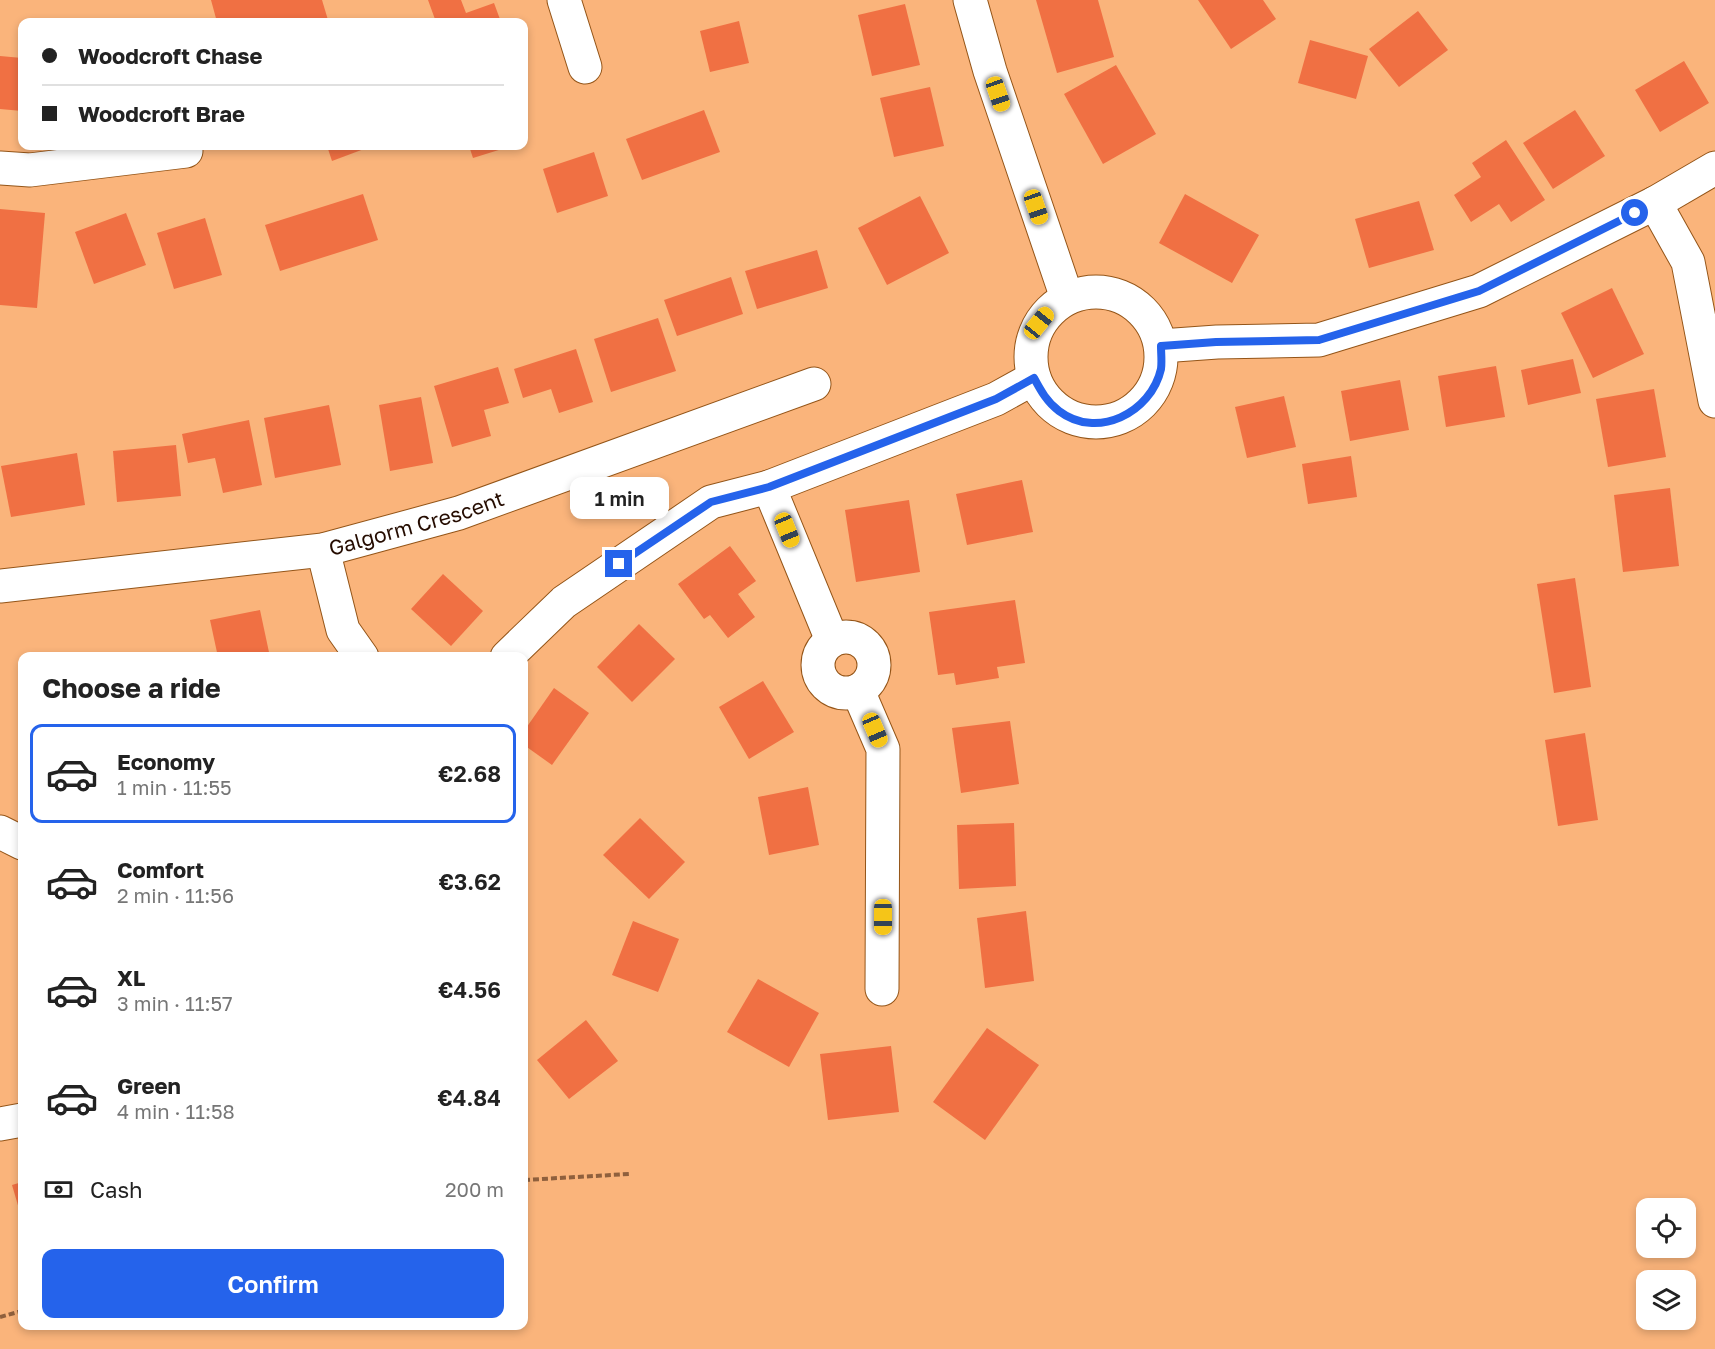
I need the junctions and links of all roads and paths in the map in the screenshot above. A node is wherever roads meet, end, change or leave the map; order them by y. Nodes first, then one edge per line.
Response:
1 (564, 0) edge
2 (970, 0) edge
3 (585, 67) dead end
4 (186, 151) dead end
5 (0, 168) edge
6 (1715, 168) edge
7 (1655, 203) junction
8 (1067, 298) junction
9 (1161, 346) junction
10 (1034, 378) junction
11 (814, 384) dead end
12 (1715, 401) edge
13 (769, 487) junction
14 (323, 550) junction
15 (0, 586) edge
16 (358, 652) edge
17 (512, 652) edge
18 (0, 831) edge
19 (18, 841) edge
20 (882, 989) dead end
21 (18, 1121) edge
22 (0, 1124) edge
23 (629, 1174) dead end
24 (528, 1180) edge
25 (18, 1312) edge
26 (0, 1317) edge

1 - 3 street
2 - 8 street
4 - 5 street
6 - 7 street
7 - 9 street
7 - 12 street
8 - 9 street
8 - 10 street
9 - 10 street
10 - 13 street
11 - 14 street, Galgorm Crescent
13 - 17 street
13 - 20 street
14 - 15 street, Galgorm Crescent
14 - 16 street
18 - 19 street
21 - 22 street
23 - 24 path
25 - 26 path

